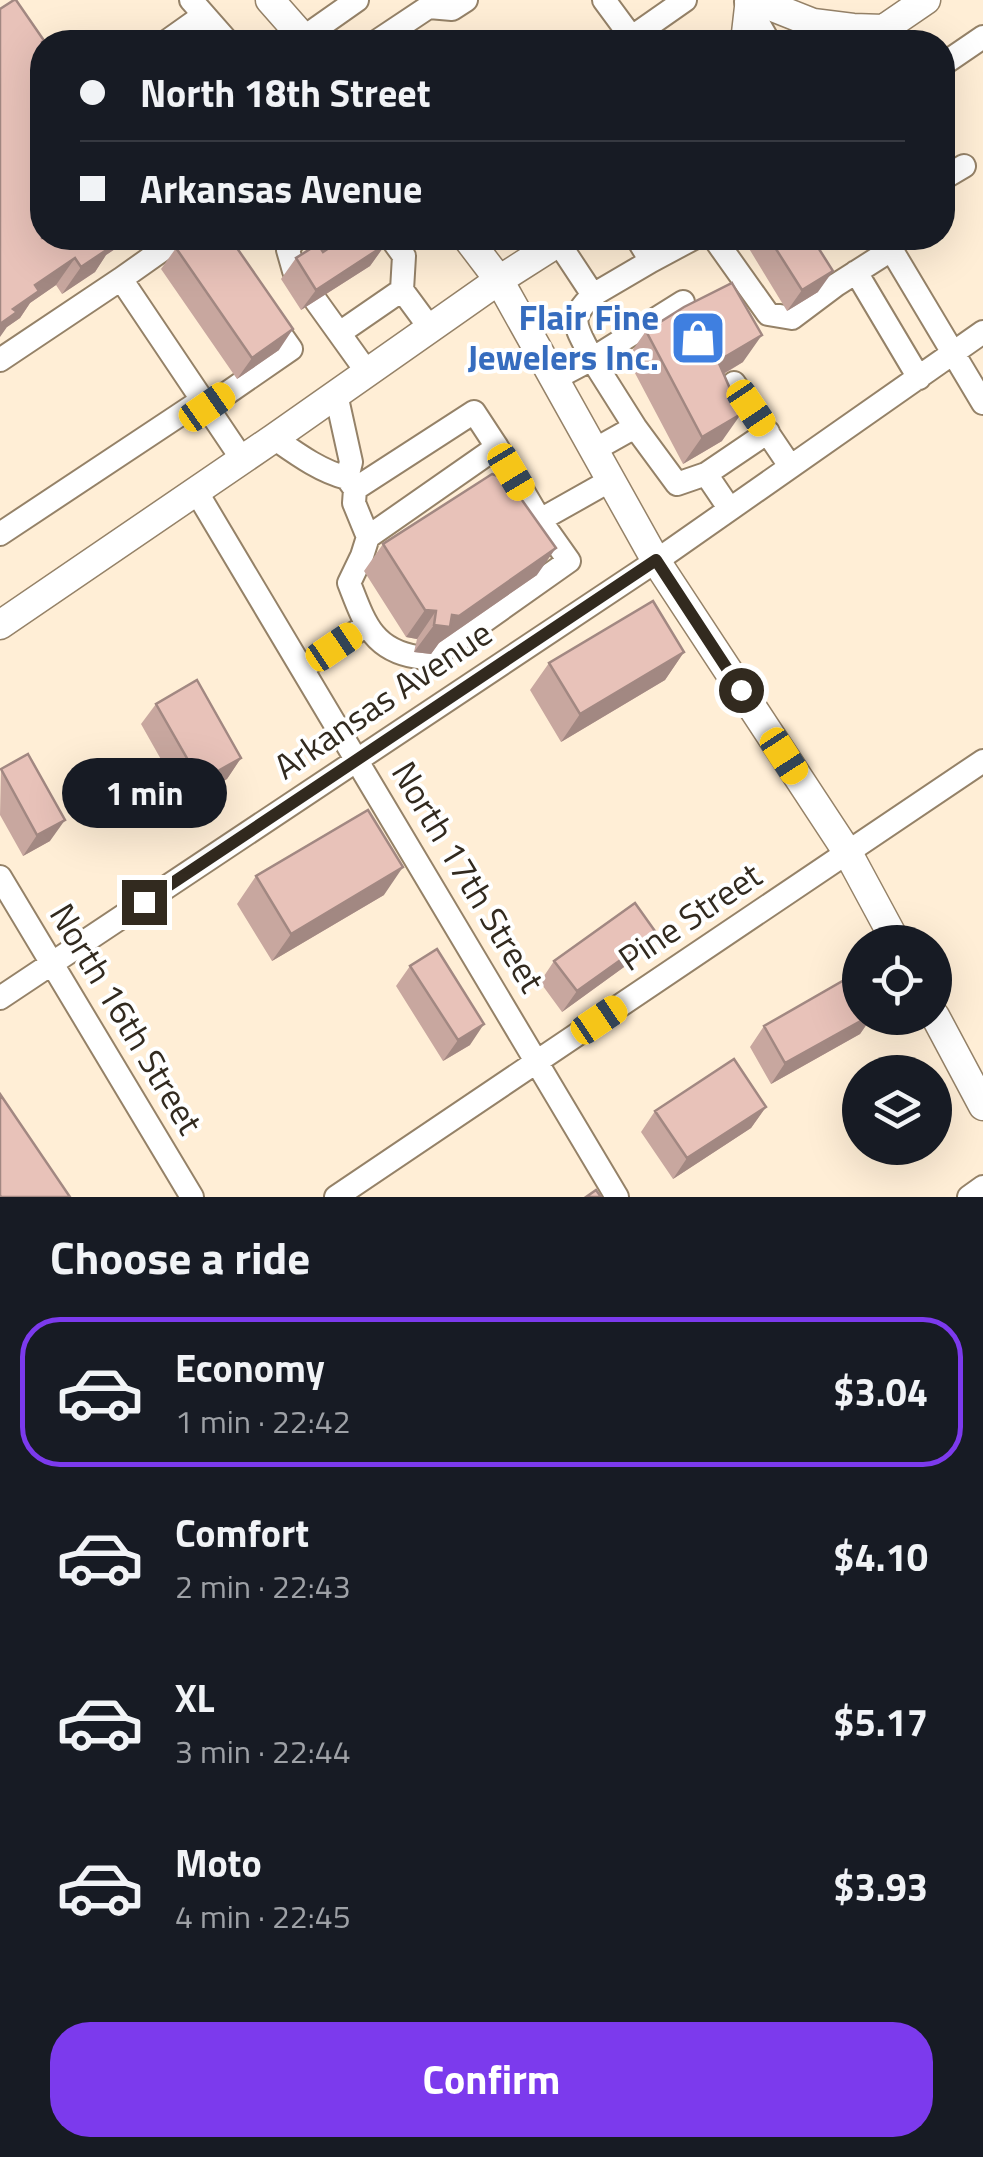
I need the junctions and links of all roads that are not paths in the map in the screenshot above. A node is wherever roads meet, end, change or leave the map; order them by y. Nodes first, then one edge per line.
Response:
1 (270, 0) edge
2 (357, 0) edge
3 (466, 0) edge
4 (604, 0) edge
5 (926, 0) edge
6 (750, 2) edge
7 (434, 3) edge
8 (673, 4) edge
9 (197, 8) edge
10 (177, 30) edge
11 (217, 30) edge
12 (296, 30) edge
13 (318, 30) edge
14 (414, 30) edge
15 (623, 30) edge
16 (643, 30) edge
17 (746, 30) edge
18 (763, 30) edge
19 (859, 30) edge
20 (886, 30) edge
21 (983, 37) edge
22 (955, 56) edge
23 (964, 166) dead end
24 (955, 171) edge
25 (148, 250) edge
26 (288, 250) edge
27 (399, 250) edge
28 (476, 250) edge
29 (546, 250) edge
30 (567, 250) edge
31 (644, 250) edge
32 (672, 250) edge
33 (723, 250) edge
34 (878, 250) edge
35 (891, 250) edge
36 (651, 261) junction
37 (294, 270) edge
38 (839, 275) junction
39 (120, 279) junction
40 (499, 280) junction
41 (402, 290) junction
42 (593, 295) junction
43 (258, 301) edge
44 (316, 301) edge
45 (683, 302) edge
46 (430, 328) junction
47 (340, 332) junction
48 (983, 332) edge
49 (952, 352) junction
50 (592, 358) junction
51 (0, 360) edge
52 (367, 372) junction
53 (919, 378) junction
54 (554, 379) junction
55 (734, 383) dead end
56 (336, 394) junction
57 (205, 403) junction
58 (983, 403) edge
59 (635, 427) junction
60 (768, 432) junction
61 (274, 438) junction
62 (496, 447) junction
63 (594, 450) junction
64 (242, 460) junction
65 (790, 466) junction
66 (706, 474) junction
67 (611, 480) junction
68 (351, 483) junction
69 (196, 491) junction
70 (729, 508) junction
71 (540, 520) junction
72 (0, 534) edge
73 (368, 537) junction
74 (656, 560) junction
75 (0, 625) edge
76 (365, 626) junction
77 (432, 645) junction
78 (303, 668) junction
79 (462, 690) junction
80 (358, 760) junction
81 (983, 762) edge
82 (848, 853) junction
83 (0, 877) edge
84 (887, 925) edge
85 (52, 963) junction
86 (0, 998) edge
87 (945, 1035) edge
88 (536, 1061) junction
89 (983, 1106) edge
90 (983, 1187) edge
91 (192, 1197) edge
92 (336, 1197) edge
93 (617, 1197) edge
94 (968, 1197) edge

1 - 12 main road
2 - 13 street
3 - 7 street
4 - 15 street
5 - 20 main road
6 - 17 main road
6 - 18 street
6 - 19 main road
7 - 14 street
8 - 16 street
9 - 10 street
9 - 11 street
21 - 22 street
23 - 24 street
25 - 39 street
26 - 37 street
27 - 41 street
28 - 40 main road
29 - 40 main road
30 - 42 street
31 - 36 street
32 - 36 street
33 - 38 street
34 - 38 street
35 - 49 street
36 - 42 street
38 - 53 street
39 - 51 street
39 - 57 street
40 - 46 main road
40 - 54 main road
41 - 46 street
41 - 47 street
42 - 50 street
43 - 57 street
44 - 47 street
45 - 50 street
46 - 52 main road
47 - 52 street
48 - 49 street, Arkansas Avenue
49 - 53 street, Arkansas Avenue
49 - 58 street
50 - 54 street
50 - 59 street
52 - 56 main road
53 - 65 street, Arkansas Avenue
54 - 63 main road
55 - 60 street
56 - 61 main road
56 - 68 street
57 - 64 street
57 - 72 street
59 - 63 street
59 - 66 street
60 - 65 street
60 - 66 street
61 - 64 main road
61 - 68 street
62 - 68 street
62 - 71 street
62 - 73 street
63 - 67 main road
64 - 69 main road
65 - 70 street, Arkansas Avenue
66 - 70 street
67 - 71 street
67 - 74 main road
68 - 73 street
69 - 75 main road
69 - 78 street, North 17th Street
70 - 74 street, Arkansas Avenue
71 - 77 street
73 - 76 street
74 - 79 street, Arkansas Avenue
74 - 82 main road
76 - 77 street
76 - 78 street
77 - 79 street
78 - 80 street, North 17th Street
79 - 80 street, Arkansas Avenue
80 - 85 street, Arkansas Avenue
80 - 88 street, North 17th Street
81 - 82 street, Pine Street
82 - 84 main road
82 - 88 street, Pine Street
83 - 85 street, North 16th Street
85 - 86 street, Arkansas Avenue
85 - 91 street, North 16th Street
87 - 89 main road
88 - 92 street, Pine Street
88 - 93 street, North 17th Street
90 - 94 street

